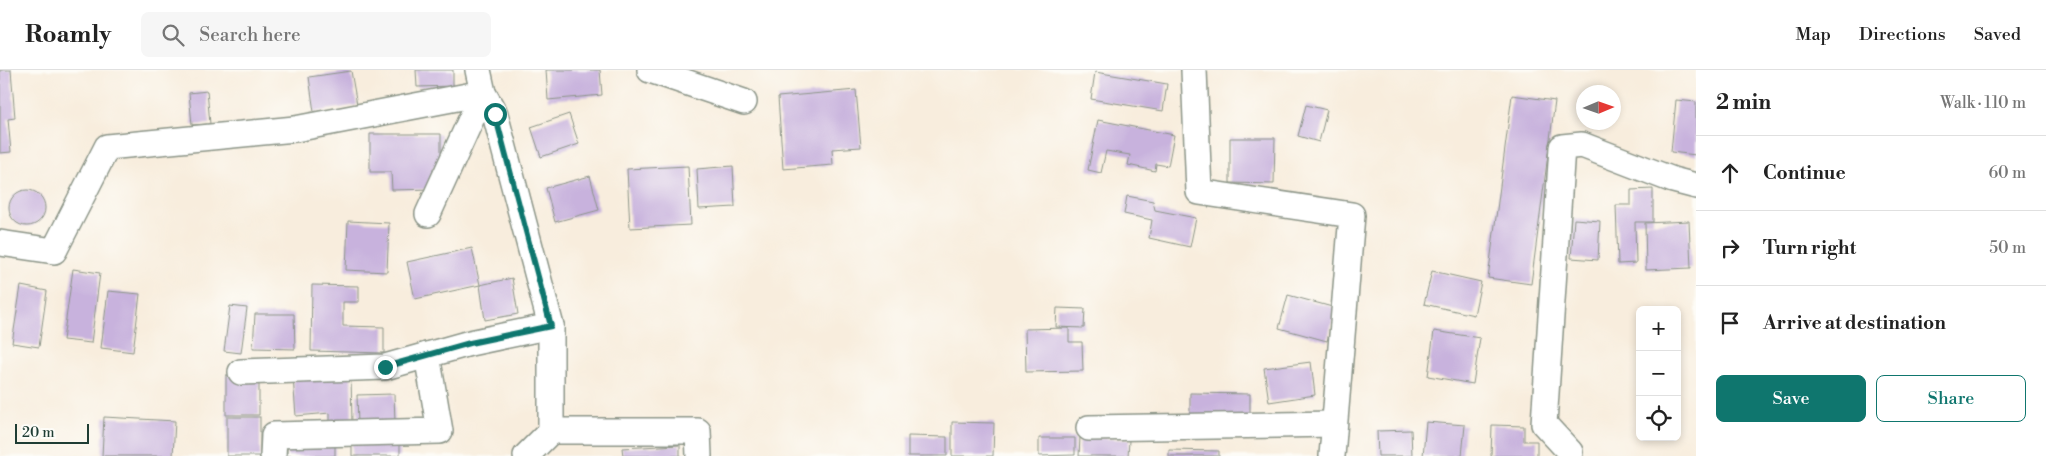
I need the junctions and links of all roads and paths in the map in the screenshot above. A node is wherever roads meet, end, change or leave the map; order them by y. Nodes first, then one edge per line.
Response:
1 (650, 70) edge
2 (1194, 70) edge
3 (481, 81) edge
4 (744, 102) dead end
5 (1696, 186) edge
6 (428, 214) dead end
7 (0, 244) edge
8 (551, 326) junction
9 (427, 355) junction
10 (241, 372) dead end
11 (1334, 424) junction
12 (1089, 428) dead end
13 (551, 431) junction
14 (1570, 452) dead end
15 (273, 456) edge
16 (526, 456) edge
17 (699, 456) edge
18 (1332, 456) edge

1 - 4 street
2 - 11 street
3 - 6 street
3 - 7 street
3 - 8 street
5 - 14 street
8 - 9 street
8 - 13 street
9 - 10 street
9 - 15 street
11 - 12 street
11 - 18 street
13 - 16 street
13 - 17 street

